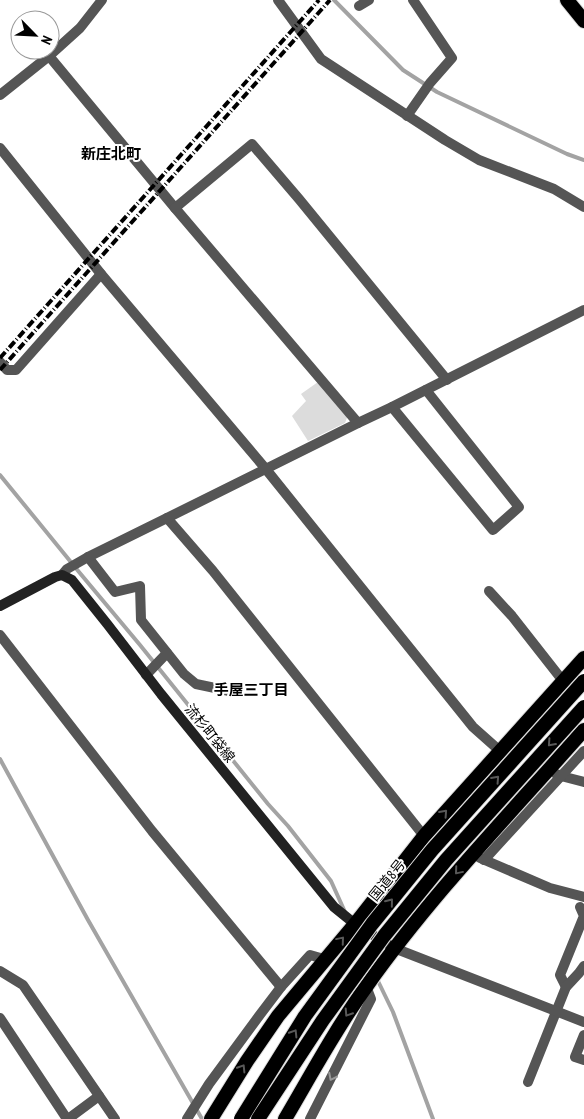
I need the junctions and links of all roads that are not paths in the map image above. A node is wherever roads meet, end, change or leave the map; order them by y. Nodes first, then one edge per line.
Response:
1 (102, 0) edge
2 (278, 0) edge
3 (369, 0) edge
4 (413, 0) edge
5 (567, 0) edge
6 (359, 6) dead end
7 (584, 21) edge
8 (60, 46) edge
9 (44, 60) edge
10 (52, 60) edge
11 (0, 95) edge
12 (407, 116) junction
13 (0, 148) edge
14 (584, 207) edge
15 (175, 208) junction
16 (101, 274) junction
17 (584, 310) edge
18 (0, 362) edge
19 (447, 380) junction
20 (426, 390) junction
21 (392, 407) junction
22 (358, 423) junction
23 (265, 468) junction
24 (167, 518) junction
25 (88, 557) junction
26 (62, 575) junction
27 (489, 591) dead end
28 (0, 606) edge
29 (0, 635) edge
30 (165, 656) junction
31 (584, 658) edge
32 (148, 672) junction
33 (563, 681) junction
34 (584, 681) edge
35 (234, 692) dead end
36 (584, 706) edge
37 (584, 730) edge
38 (500, 751) junction
39 (584, 751) edge
40 (555, 773) junction
41 (584, 782) edge
42 (424, 836) junction
43 (478, 857) junction
44 (582, 902) edge
45 (355, 924) junction
46 (394, 948) junction
47 (324, 960) junction
48 (584, 966) edge
49 (0, 971) edge
50 (366, 986) junction
51 (281, 987) junction
52 (566, 987) junction
53 (556, 1011) junction
54 (0, 1018) edge
55 (584, 1022) edge
56 (584, 1034) edge
57 (584, 1060) edge
58 (528, 1082) dead end
59 (99, 1096) junction
60 (214, 1114) edge
61 (68, 1119) edge
62 (115, 1119) edge
63 (187, 1119) edge
64 (241, 1119) edge
65 (258, 1119) edge
66 (285, 1119) edge
67 (310, 1119) edge

1 - 8 street
2 - 12 street
3 - 6 street
4 - 12 street
5 - 7 highway
9 - 11 street
10 - 15 street
12 - 14 street
13 - 16 street
15 - 19 street
15 - 22 street
16 - 18 street
16 - 23 street
17 - 19 street
19 - 20 street
20 - 21 street
20 - 21 street
21 - 22 street
22 - 23 street
23 - 24 street
23 - 38 street
24 - 25 street
24 - 42 street
25 - 26 street
25 - 30 street
26 - 28 main road
26 - 32 main road, 流杉町袋線
27 - 33 street
29 - 51 street
30 - 32 street
30 - 35 street
31 - 33 highway
32 - 45 main road, 流杉町袋線
33 - 38 highway
64 -> 34 highway, 国道8号, bridge
36 -> 65 highway, bridge
37 - 40 highway
42 -> 38 highway
39 - 40 street
40 - 41 street
40 - 43 highway
42 - 45 highway
43 - 44 street
43 -> 46 highway
44 - 52 street
45 - 46 main road, 流杉町袋線
47 -> 45 highway
46 - 50 highway
46 - 53 street
47 - 51 street
60 -> 47 highway
48 - 52 street
49 - 59 street
50 -> 66 highway
50 -> 67 street
51 - 63 street
52 - 53 street
53 - 55 street
53 - 58 street
54 - 61 street
56 - 57 street
59 - 61 street
59 - 62 street

